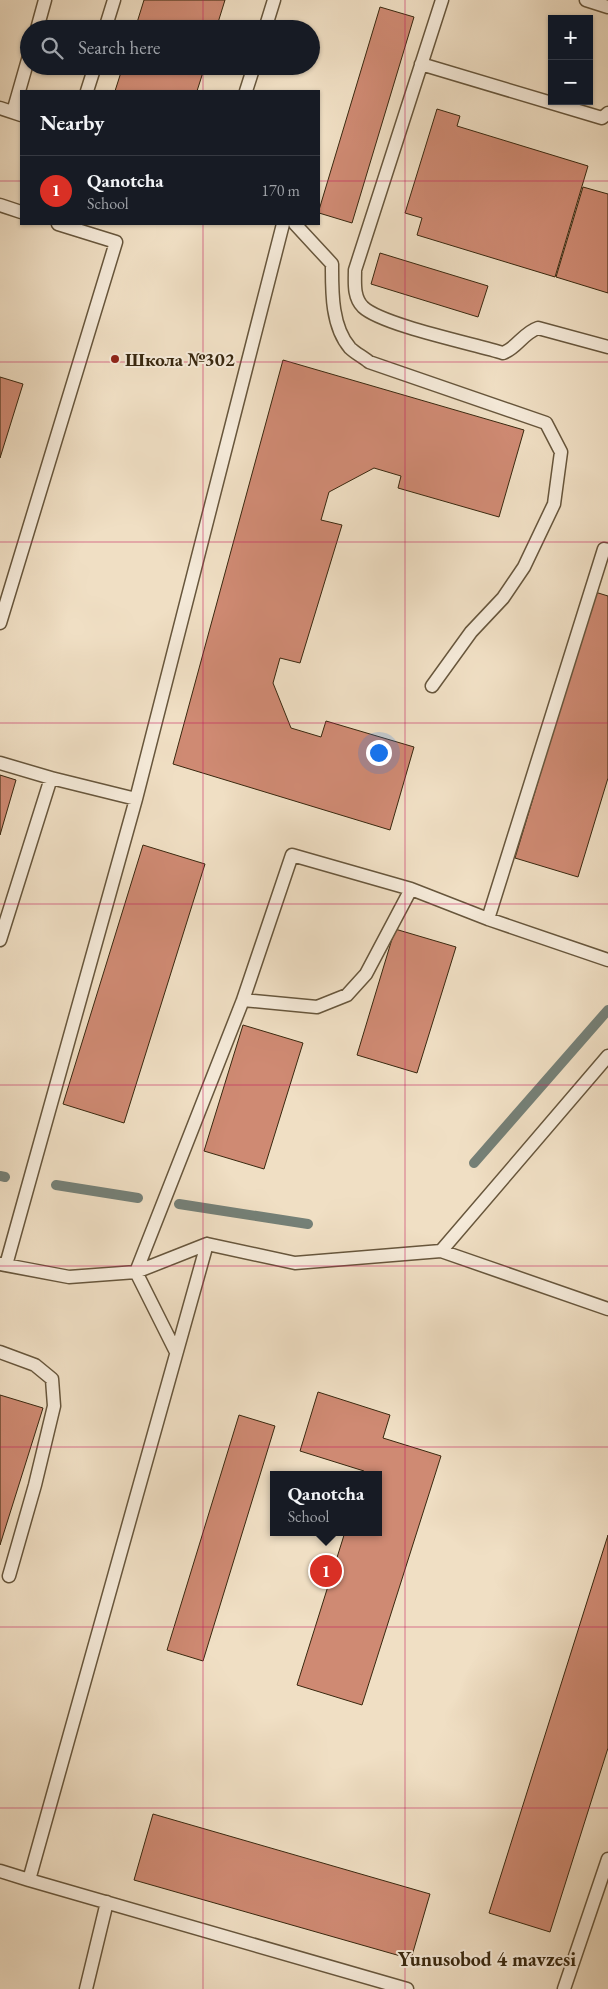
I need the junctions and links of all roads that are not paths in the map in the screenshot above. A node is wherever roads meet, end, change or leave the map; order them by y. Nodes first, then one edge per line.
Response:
1 (45, 0) edge
2 (114, 0) edge
3 (274, 0) edge
4 (442, 0) edge
5 (586, 0) edge
6 (608, 7) edge
7 (39, 20) edge
8 (108, 20) edge
9 (268, 20) edge
10 (421, 64) junction
11 (25, 75) edge
12 (91, 75) edge
13 (251, 75) edge
14 (22, 90) edge
15 (87, 90) edge
16 (246, 90) edge
17 (20, 99) edge
18 (0, 108) edge
19 (17, 113) edge
20 (608, 113) edge
21 (0, 205) edge
22 (20, 212) edge
23 (61, 225) edge
24 (283, 225) edge
25 (296, 225) edge
26 (332, 264) junction
27 (355, 270) junction
28 (608, 347) edge
29 (608, 550) edge
30 (0, 623) edge
31 (432, 686) dead end
32 (0, 763) edge
33 (51, 778) junction
34 (136, 799) junction
35 (412, 889) junction
36 (488, 919) junction
37 (0, 940) edge
38 (608, 960) edge
39 (243, 1000) junction
40 (608, 1056) edge
41 (207, 1244) junction
42 (441, 1251) junction
43 (3, 1264) edge
44 (136, 1272) junction
45 (608, 1309) edge
46 (0, 1352) edge
47 (176, 1352) junction
48 (9, 1576) dead end
49 (608, 1858) edge
50 (0, 1871) edge
51 (29, 1880) junction
52 (107, 1902) junction
53 (86, 1989) edge
54 (407, 1989) edge
55 (564, 1989) edge

1 - 7 lane
2 - 8 lane
3 - 9 lane
4 - 10 lane
5 - 6 lane
10 - 20 lane
10 - 27 lane
11 - 14 lane
12 - 15 lane
13 - 16 lane
17 - 19 lane
18 - 19 lane
21 - 22 lane
23 - 30 lane
24 - 34 lane
25 - 26 lane
26 - 27 lane
26 - 31 lane
27 - 28 lane
29 - 36 lane
32 - 33 lane
33 - 34 lane
33 - 37 lane
34 - 43 lane
35 - 36 lane
35 - 39 lane
35 - 39 lane
36 - 38 lane
39 - 44 lane
40 - 42 lane
41 - 42 lane
41 - 44 lane
41 - 47 lane
42 - 45 lane
43 - 44 lane
44 - 47 lane
46 - 48 lane
47 - 51 lane
49 - 55 lane
50 - 51 lane
51 - 52 lane
52 - 53 lane
52 - 54 lane

